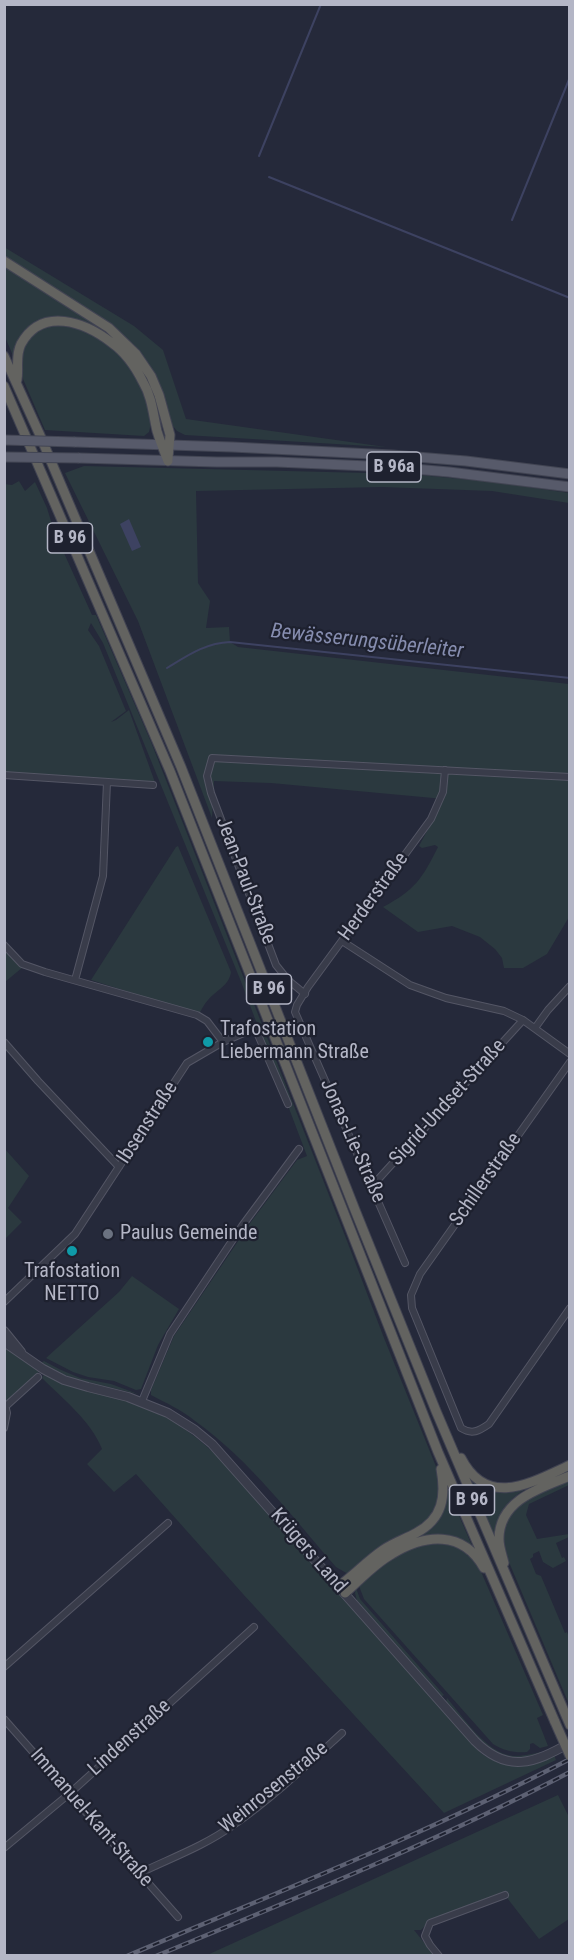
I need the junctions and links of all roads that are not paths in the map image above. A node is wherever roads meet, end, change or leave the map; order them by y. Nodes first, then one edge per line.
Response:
1 (4, 261) edge
2 (4, 356) edge
3 (16, 382) junction
4 (4, 386) edge
5 (4, 440) edge
6 (166, 445) junction
7 (4, 457) edge
8 (168, 461) junction
9 (570, 474) edge
10 (570, 487) edge
11 (445, 770) junction
12 (5, 775) edge
13 (570, 777) edge
14 (4, 780) edge
15 (107, 782) junction
16 (153, 785) dead end
17 (342, 941) junction
18 (4, 945) edge
19 (75, 980) junction
20 (570, 986) edge
21 (304, 994) junction
22 (298, 1019) joint
23 (523, 1020) junction
24 (535, 1028) junction
25 (4, 1042) edge
26 (223, 1042) junction
27 (570, 1054) edge
28 (570, 1062) edge
29 (288, 1104) dead end
30 (299, 1149) dead end
31 (119, 1167) junction
32 (373, 1185) junction
33 (405, 1263) dead end
34 (4, 1302) edge
35 (570, 1308) edge
36 (4, 1331) edge
37 (4, 1342) edge
38 (22, 1353) junction
39 (38, 1377) dead end
40 (142, 1401) junction
41 (5, 1405) edge
42 (436, 1411) junction
43 (4, 1428) edge
44 (438, 1452) junction
45 (570, 1465) edge
46 (570, 1476) edge
47 (168, 1523) dead end
48 (511, 1588) junction
49 (342, 1590) junction
50 (504, 1604) junction
51 (254, 1627) dead end
52 (4, 1667) edge
53 (4, 1719) edge
54 (568, 1721) edge
55 (342, 1733) dead end
56 (570, 1743) edge
57 (570, 1756) edge
58 (69, 1794) junction
59 (4, 1848) edge
60 (140, 1873) junction
61 (505, 1895) dead end
62 (178, 1917) dead end
63 (439, 1956) edge

1 - 6 highway
2 - 3 highway, B 96
3 - 6 highway
3 - 42 highway, B 96
4 - 44 highway, B 96
5 - 6 main road, B 96a, bridge
6 - 8 highway
6 - 9 main road, B 96a
7 - 8 main road, B 96a, bridge
8 - 10 main road, B 96a
11 - 13 street
11 - 17 street, Herderstraße
11 - 21 street, Jean-Paul-Straße
12 - 14 street
12 - 15 street
15 - 16 street
15 - 19 street
17 - 21 street, Herderstraße
17 - 23 street
18 - 19 street
19 - 26 street
20 - 24 street
21 - 22 street, Herderstraße
22 - 32 street, Jonas-Lie-Straße
23 - 24 street
23 - 32 street, Sigrid-Undset-Straße
24 - 27 street
25 - 31 street
26 - 29 street, Ibsenstraße
26 - 31 street, Ibsenstraße
28 - 35 street, Schillerstraße
30 - 40 street
31 - 34 street, Ibsenstraße
32 - 33 street, Jonas-Lie-Straße
36 - 38 street, Krügers Land
37 - 38 street, Krügers Land
38 - 40 street, Krügers Land
39 - 41 street
40 - 49 street, Krügers Land
41 - 43 street
42 - 45 highway
42 - 48 highway, B 96
44 - 49 highway
44 - 50 highway, B 96
46 - 48 highway
47 - 52 street
48 - 54 highway, B 96
49 - 50 highway
49 - 56 street, Krügers Land
50 - 57 highway, B 96, bridge
51 - 58 street, Lindenstraße
53 - 58 street, Immanuel-Kant-Straße
55 - 60 street, Weinrosenstraße
58 - 59 street, Lindenstraße
58 - 60 street, Immanuel-Kant-Straße
60 - 62 street, Immanuel-Kant-Straße
61 - 63 street

